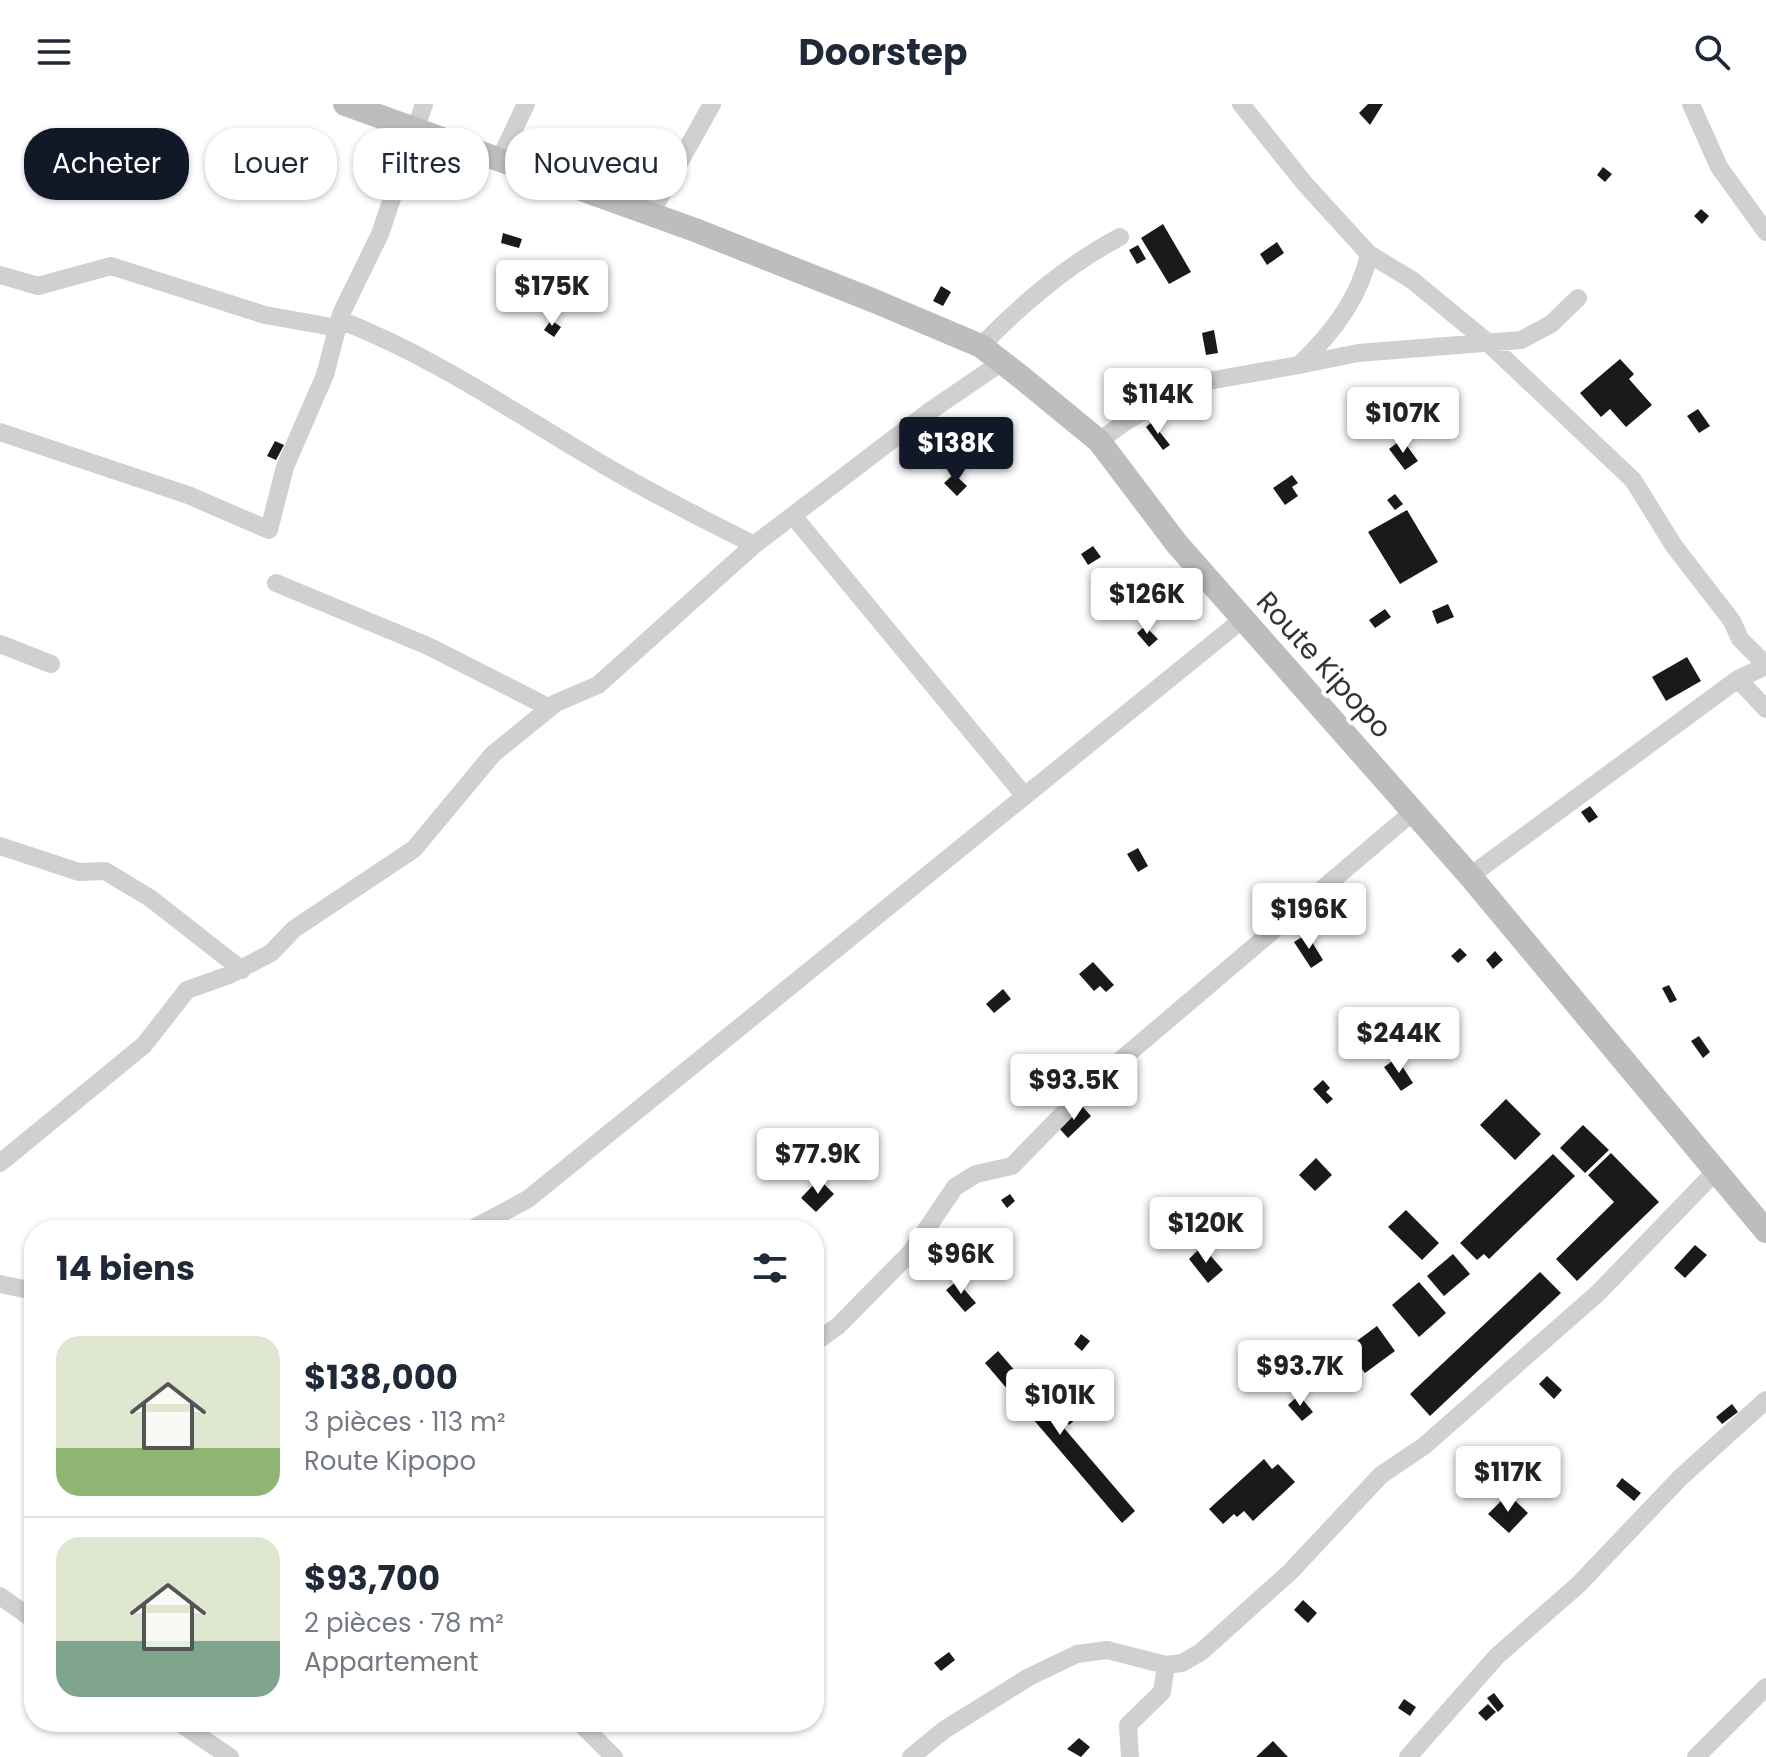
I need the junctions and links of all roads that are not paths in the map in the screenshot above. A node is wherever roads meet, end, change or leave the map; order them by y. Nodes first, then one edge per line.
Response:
1 (345, 104) edge
2 (526, 104) edge
3 (712, 104) edge
4 (1241, 104) edge
5 (1691, 104) edge
6 (421, 116) edge
7 (500, 159) junction
8 (650, 215) junction
9 (1764, 225) edge
10 (1120, 237) dead end
11 (1369, 254) junction
12 (0, 275) edge
13 (1578, 298) dead end
14 (339, 324) junction
15 (1486, 341) junction
16 (981, 346) junction
17 (1002, 362) junction
18 (1299, 365) junction
19 (0, 432) edge
20 (1099, 441) junction
21 (794, 517) junction
22 (754, 545) junction
23 (276, 583) dead end
24 (1243, 619) junction
25 (0, 644) edge
26 (51, 664) dead end
27 (1766, 665) edge
28 (1738, 679) junction
29 (550, 708) junction
30 (1766, 709) edge
31 (1024, 795) junction
32 (1414, 811) junction
33 (0, 846) edge
34 (1470, 876) junction
35 (242, 970) junction
36 (0, 1163) edge
37 (1716, 1171) junction
38 (489, 1220) edge
39 (1766, 1231) edge
40 (0, 1284) edge
41 (24, 1289) edge
42 (824, 1336) edge
43 (1766, 1400) edge
44 (0, 1596) edge
45 (24, 1613) edge
46 (1166, 1665) junction
47 (1762, 1697) edge
48 (193, 1732) edge
49 (589, 1732) edge
50 (230, 1757) edge
51 (614, 1757) edge
52 (911, 1757) edge
53 (1130, 1757) edge
54 (1408, 1757) edge
55 (1696, 1757) edge

1 - 6 main road, Route Kipopo
2 - 7 street
3 - 8 street
4 - 11 street
5 - 9 street
6 - 7 main road, Route Kipopo
6 - 14 street
7 - 8 main road, Route Kipopo
8 - 16 main road, Route Kipopo
10 - 16 street
11 - 15 street
11 - 18 street
12 - 14 street
13 - 15 street
14 - 19 street
14 - 22 street
15 - 18 street
15 - 27 street
16 - 17 main road, Route Kipopo
17 - 20 main road, Route Kipopo
17 - 21 street
18 - 20 street
20 - 24 main road, Route Kipopo
21 - 22 street
21 - 31 street
22 - 29 street
23 - 29 street
24 - 31 street
24 - 32 main road, Route Kipopo
25 - 26 street
27 - 28 street
28 - 30 street
28 - 34 street
29 - 35 street
31 - 38 street
32 - 34 main road, Route Kipopo
32 - 42 street
33 - 35 street
34 - 37 main road, Route Kipopo
35 - 36 street
37 - 39 main road, Route Kipopo
37 - 46 street
40 - 41 street
43 - 54 street
44 - 45 street
46 - 52 street
46 - 53 street
47 - 55 street
48 - 50 street
49 - 51 street

